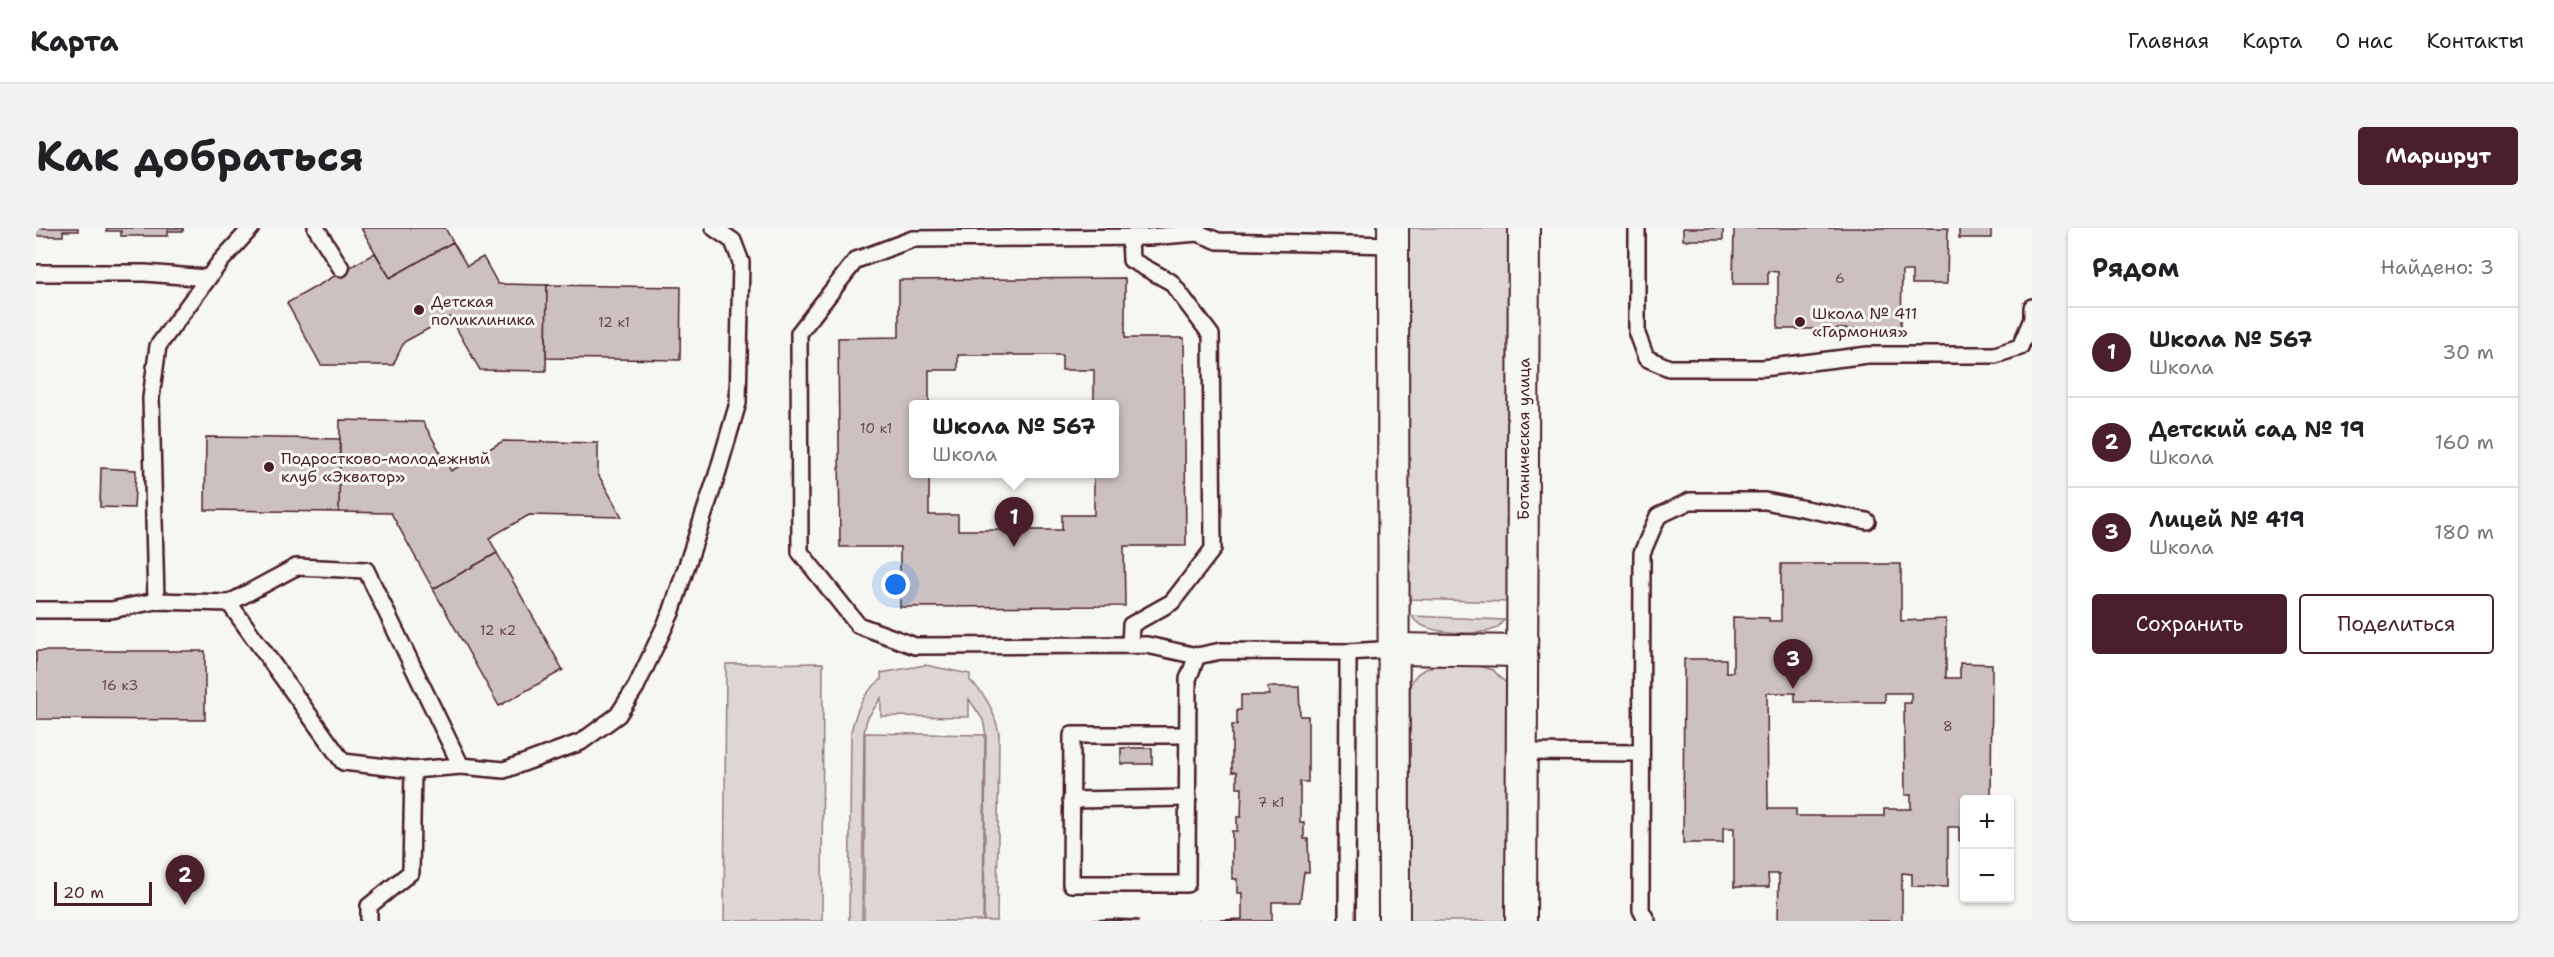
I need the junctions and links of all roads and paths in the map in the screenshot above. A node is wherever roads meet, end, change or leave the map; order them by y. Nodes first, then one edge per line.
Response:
1 (251, 228) edge
2 (316, 228) edge
3 (714, 228) edge
4 (1524, 228) edge
5 (1637, 228) edge
6 (1196, 230) edge
7 (1393, 236) edge
8 (1130, 237) junction
9 (341, 268) dead end
10 (36, 273) edge
11 (207, 278) junction
12 (2032, 307) edge
13 (1867, 520) dead end
14 (156, 601) junction
15 (229, 603) junction
16 (36, 610) edge
17 (1130, 645) junction
18 (1395, 649) junction
19 (1522, 651) junction
20 (1348, 652) junction
21 (1197, 656) junction
22 (1188, 735) junction
23 (1521, 752) junction
24 (1641, 753) junction
25 (461, 766) junction
26 (413, 770) junction
27 (1188, 798) junction
28 (1071, 800) junction
29 (369, 921) edge
30 (1347, 921) edge
31 (1394, 921) edge
32 (1521, 921) edge
33 (1647, 921) edge

1 - 11 lane
2 - 9 lane
3 - 25 lane
4 - 19 street, Ботаническая улица
5 - 12 lane
6 - 7 lane
6 - 8 lane
7 - 18 street
8 - 17 lane
8 - 17 lane
10 - 11 lane
11 - 14 lane
13 - 24 lane
14 - 15 lane
14 - 16 lane
15 - 25 lane
15 - 26 lane
17 - 21 lane
18 - 19 street
18 - 20 lane
18 - 31 street
19 - 23 street, Ботаническая улица
20 - 21 lane
20 - 30 lane
21 - 22 lane
22 - 27 lane
22 - 28 lane
23 - 24 lane
23 - 32 street, Ботаническая улица
24 - 33 lane
25 - 26 lane
26 - 29 lane
27 - 28 lane
27 - 28 lane

